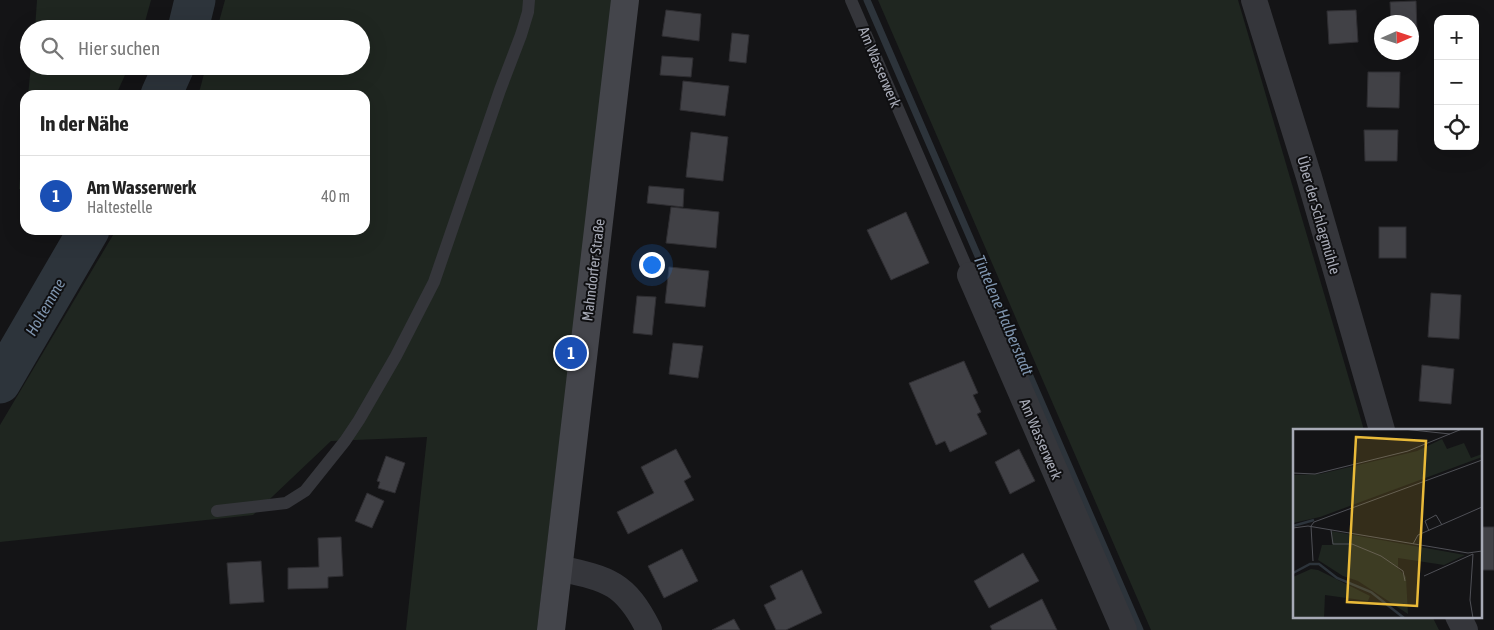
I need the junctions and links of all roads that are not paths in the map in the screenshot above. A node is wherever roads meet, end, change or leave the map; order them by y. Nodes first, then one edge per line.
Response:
1 (529, 0) edge
2 (625, 0) edge
3 (851, 0) edge
4 (1254, 0) edge
5 (970, 275) joint
6 (1382, 429) edge
7 (217, 512) dead end
8 (558, 568) junction
9 (1459, 618) edge
10 (551, 630) edge
11 (650, 630) edge
12 (1124, 630) edge
13 (1465, 630) edge

1 - 7 lane
2 - 8 street, Mahndorfer Straße
3 - 5 lane, Am Wasserwerk
4 - 6 street, Über der Schlagmühle
5 - 12 street, Am Wasserwerk
8 - 10 street, Mahndorfer Straße
8 - 11 street
9 - 13 street

